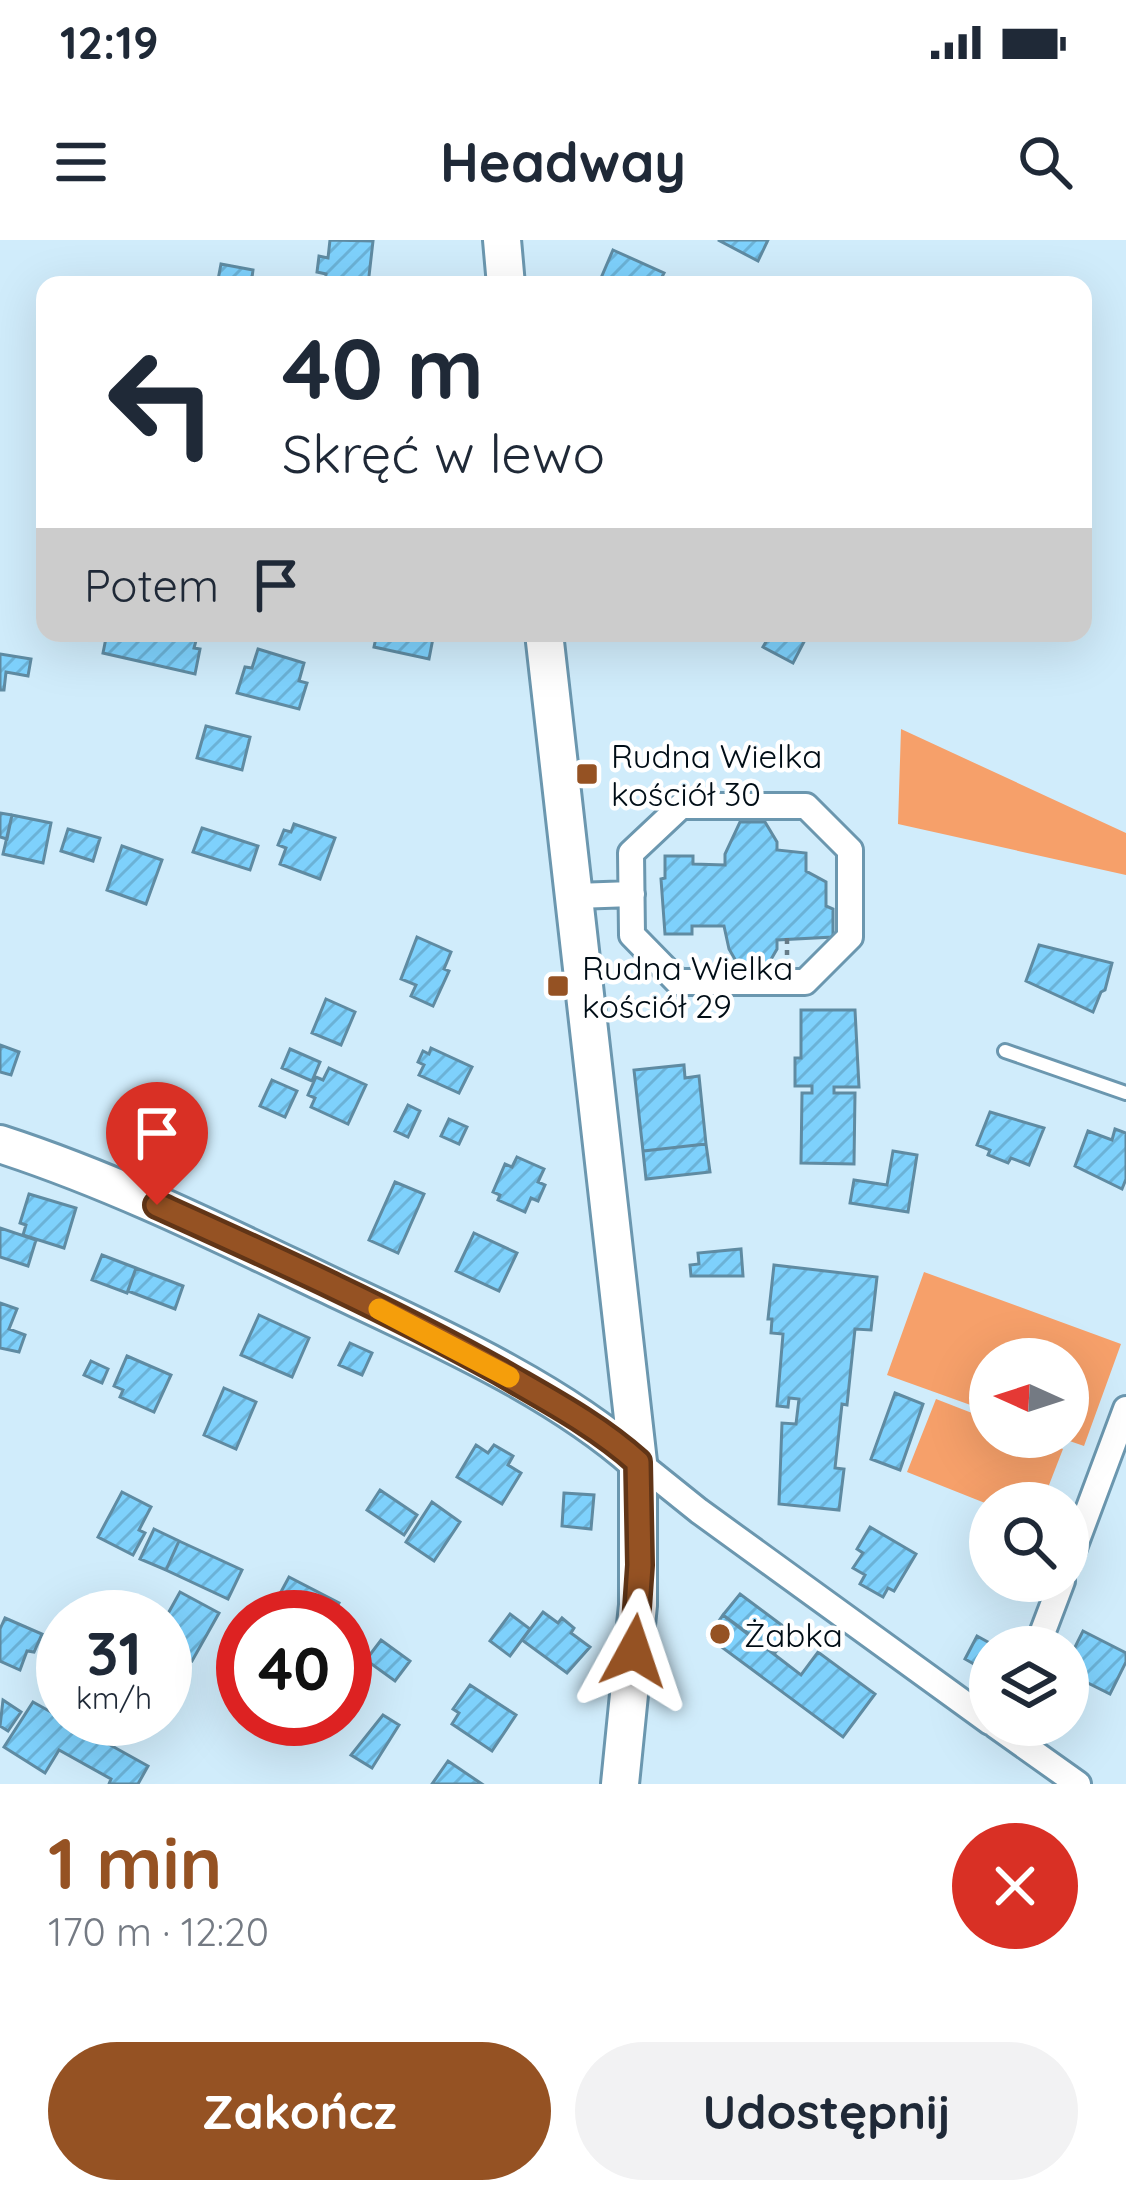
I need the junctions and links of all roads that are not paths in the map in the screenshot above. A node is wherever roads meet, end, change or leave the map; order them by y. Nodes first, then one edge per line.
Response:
1 (502, 240) edge
2 (505, 276) edge
3 (545, 642) edge
4 (632, 894) junction
5 (576, 896) junction
6 (1005, 1051) dead end
7 (1126, 1093) edge
8 (0, 1144) edge
9 (1123, 1425) edge
10 (638, 1462) junction
11 (1089, 1511) edge
12 (969, 1706) edge
13 (1024, 1746) edge
14 (620, 1784) edge
15 (1078, 1784) edge

1 - 2 street
3 - 5 street
4 - 4 street
4 - 5 street
5 - 10 street
6 - 7 lane
8 - 10 street
9 - 11 street
10 - 12 street
10 - 14 street
13 - 15 street

